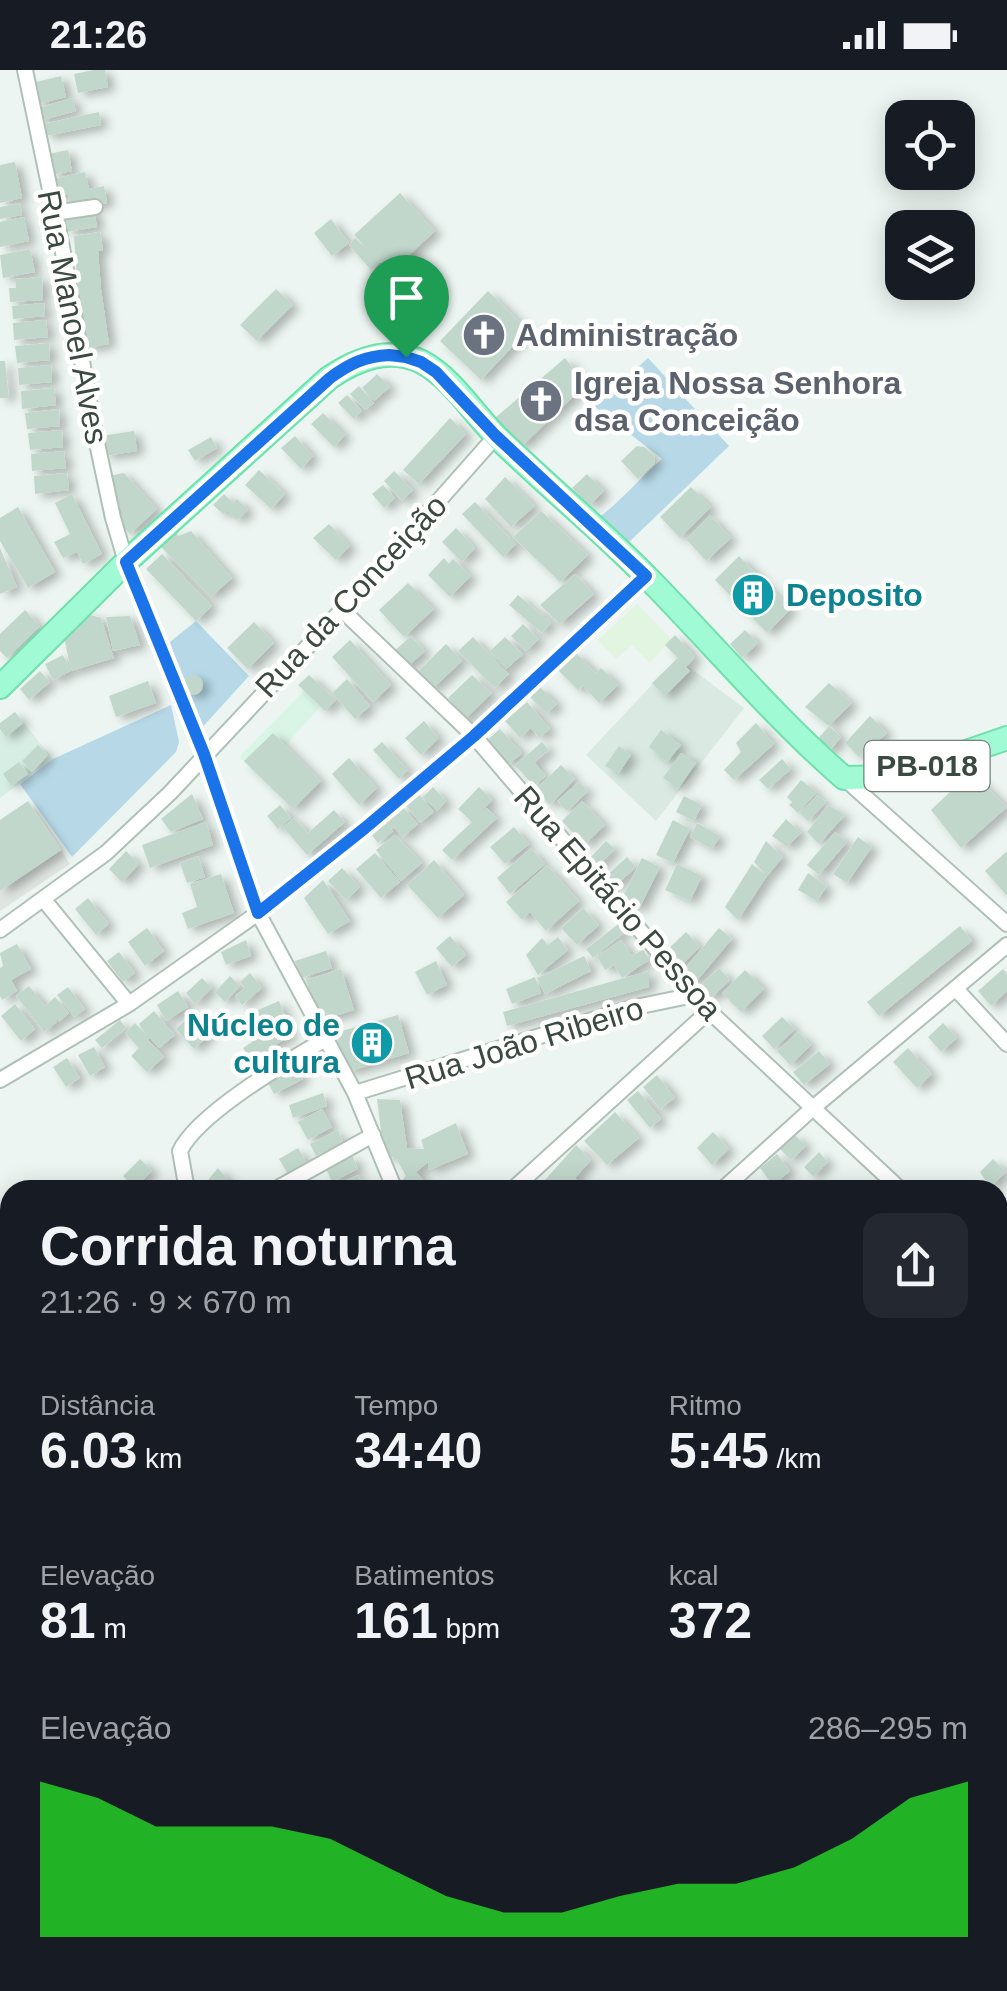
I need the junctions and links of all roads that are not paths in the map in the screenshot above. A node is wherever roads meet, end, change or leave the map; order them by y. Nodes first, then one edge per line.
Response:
1 (25, 70) edge
2 (96, 207) dead end
3 (54, 213) junction
4 (496, 436) junction
5 (126, 562) junction
6 (646, 576) junction
7 (342, 610) junction
8 (4, 674) edge
9 (474, 736) junction
10 (1007, 738) edge
11 (204, 754) junction
12 (844, 778) junction
13 (44, 900) junction
14 (258, 913) junction
15 (1007, 924) edge
16 (0, 930) edge
17 (1007, 946) edge
18 (956, 989) junction
19 (694, 995) junction
20 (129, 1004) junction
21 (709, 1011) junction
22 (327, 1038) junction
23 (1007, 1044) edge
24 (0, 1080) edge
25 (355, 1094) junction
26 (814, 1107) junction
27 (373, 1135) junction
28 (185, 1180) edge
29 (292, 1180) edge
30 (391, 1180) edge
31 (523, 1180) edge
32 (733, 1180) edge
33 (890, 1180) edge

1 - 3 street, Rua Manoel Alves
2 - 3 street
3 - 5 street, Rua Manoel Alves
4 - 5 main road, PB-018
4 - 6 main road, PB-018
4 - 7 street, Rua da Conceição
5 - 8 main road, PB-018
5 - 11 street, Rua Manoel Alves
6 - 9 street
6 - 12 main road, PB-018
7 - 9 street, Rua Epitácio Pessoa
7 - 11 street, Rua da Conceição
9 - 14 street
9 - 19 street, Rua Epitácio Pessoa
10 - 12 main road, PB-018
11 - 13 street, Rua da Conceição
11 - 14 street, Rua Manoel Alves
12 - 15 street
13 - 16 street, Rua da Conceição
13 - 20 street
14 - 20 street
14 - 22 street, Rua Manoel Alves
17 - 18 street
18 - 23 street
18 - 26 street
19 - 21 street, Rua Epitácio Pessoa
19 - 25 street, Rua João Ribeiro
20 - 24 street
21 - 26 street, Rua Epitácio Pessoa
21 - 31 street
22 - 25 street, Rua Manoel Alves
22 - 28 street
25 - 27 street, Rua Manoel Alves
26 - 32 street
26 - 33 street, Rua Epitácio Pessoa
27 - 29 street
27 - 30 street, Rua Manoel Alves

